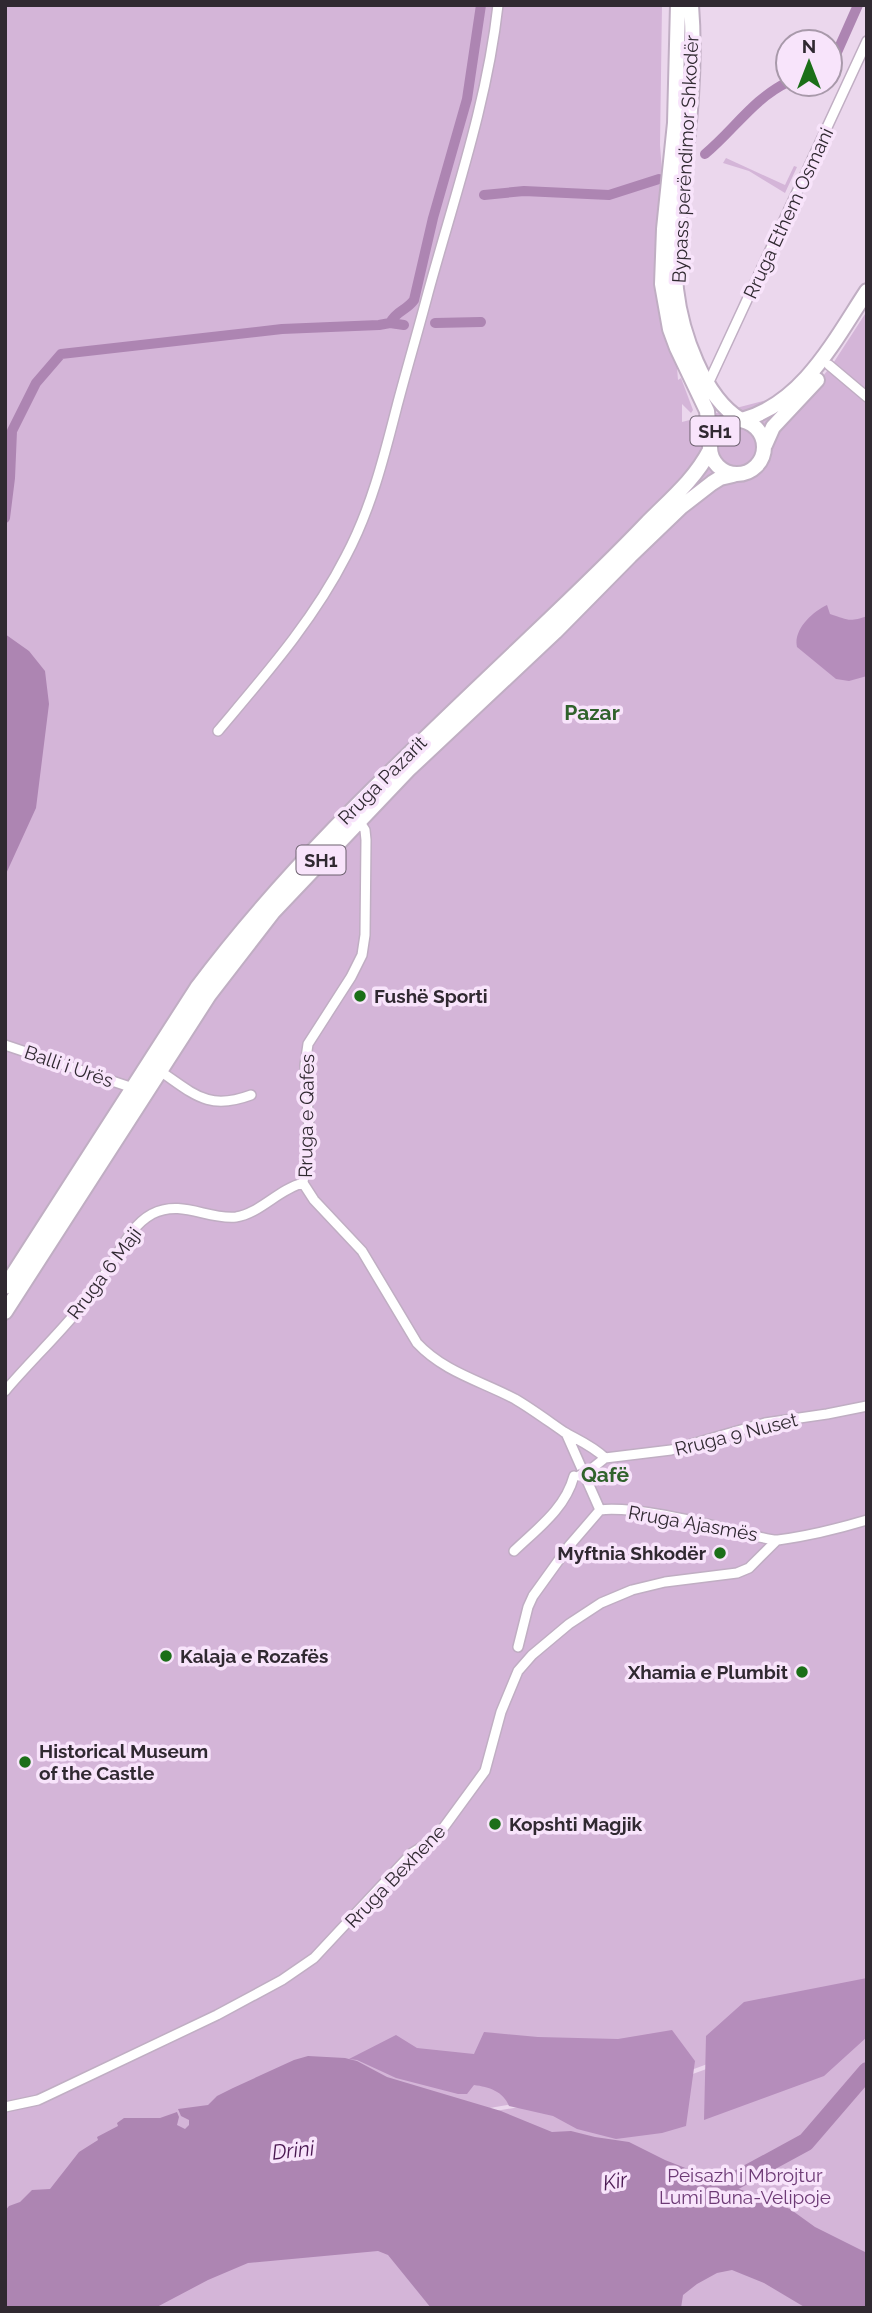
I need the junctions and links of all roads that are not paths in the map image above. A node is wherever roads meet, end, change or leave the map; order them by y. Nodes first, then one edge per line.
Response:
1 (498, 5) edge
2 (678, 5) edge
3 (691, 5) edge
4 (867, 41) edge
5 (867, 291) edge
6 (867, 306) edge
7 (829, 365) junction
8 (704, 388) junction
9 (867, 397) edge
10 (741, 420) junction
11 (765, 445) junction
12 (710, 446) junction
13 (733, 475) junction
14 (218, 731) dead end
15 (359, 821) junction
16 (5, 1045) edge
17 (160, 1071) junction
18 (133, 1088) junction
19 (251, 1094) dead end
20 (303, 1183) junction
21 (5, 1287) edge
22 (5, 1312) edge
23 (5, 1391) edge
24 (867, 1406) edge
25 (566, 1433) junction
26 (605, 1458) junction
27 (600, 1510) junction
28 (867, 1520) edge
29 (776, 1541) junction
30 (514, 1551) dead end
31 (518, 1647) dead end
32 (5, 2107) edge

1 - 14 street
2 - 8 main road, Bypass perëndimor Shkodër
3 - 8 main road, Bypass perëndimor Shkodër
4 - 8 street, Rruga Ethem Osmani
5 - 10 main road, SH1
6 - 7 main road, SH1
7 - 9 street
7 - 11 main road, SH1
8 - 10 main road, Bypass perëndimor Shkodër
8 - 12 main road
10 - 11 main road, SH1
10 - 12 main road, SH1
11 - 13 main road, SH1
12 - 13 main road, SH1
12 - 18 main road, Rruga Pazarit / SH1
13 - 15 main road, Rruga Pazarit / SH1
15 - 17 main road, Rruga Pazarit / SH1
15 - 20 street, Rruga e Qafes
16 - 18 street, Balli i Urës
17 - 19 street
17 - 22 main road, Rruga Pazarit / SH1
18 - 21 main road, Rruga Pazarit / SH1
20 - 23 street, Rruga 6 Maji
20 - 25 street, Rruga e Qafes
24 - 26 street, Rruga 9 Nuset
25 - 26 street, Rruga e Qafes
25 - 27 street
26 - 30 street, bridge
27 - 29 street, Rruga Ajasmës
27 - 31 street
28 - 29 street, Rruga Ajasmës
29 - 32 street, Rruga Bexhene

